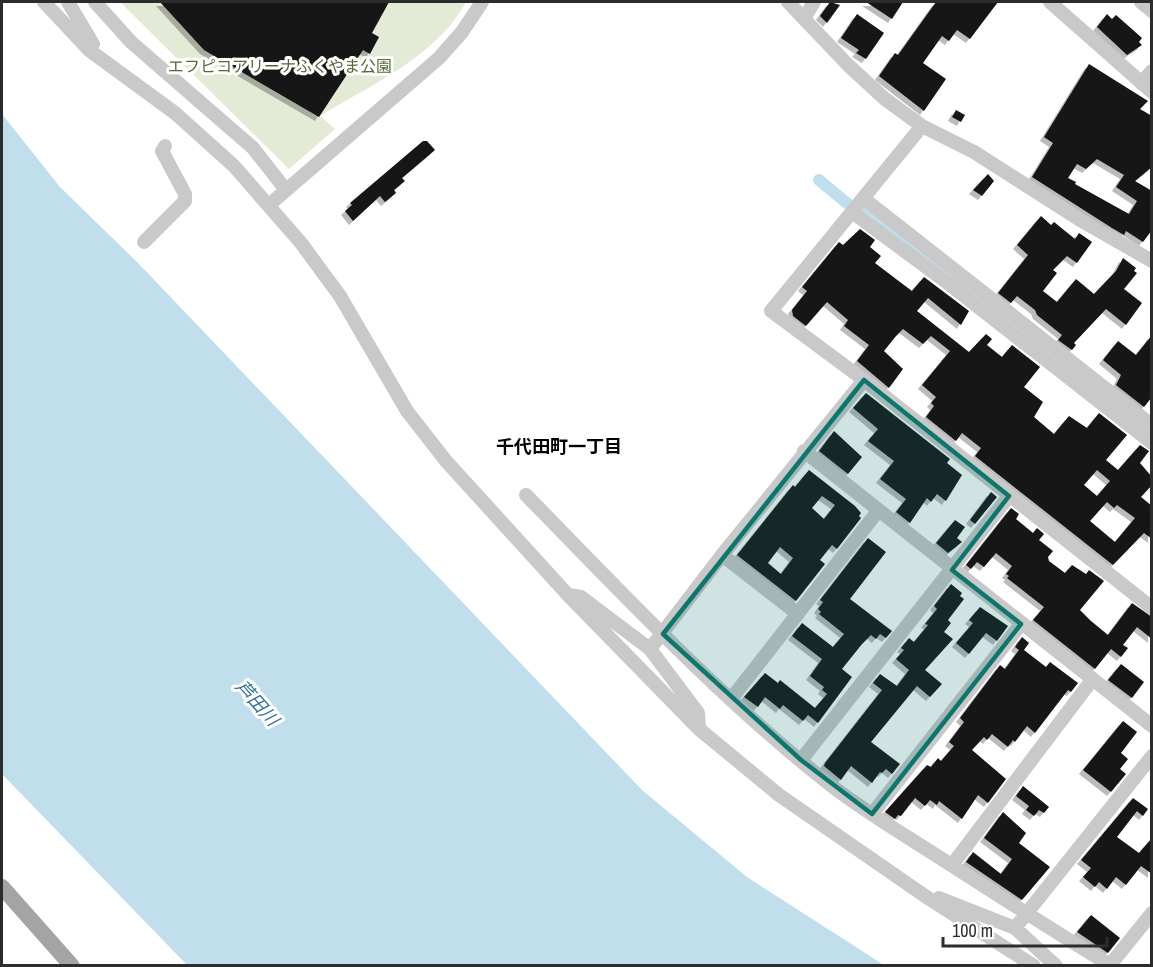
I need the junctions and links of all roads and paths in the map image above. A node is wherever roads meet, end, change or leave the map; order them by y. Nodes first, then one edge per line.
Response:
1 (44, 2) edge
2 (68, 2) edge
3 (95, 2) edge
4 (482, 2) edge
5 (788, 2) edge
6 (814, 2) edge
7 (1050, 2) edge
8 (1141, 2) edge
9 (1152, 11) edge
10 (805, 17) junction
11 (89, 50) junction
12 (1152, 70) edge
13 (1147, 87) edge
14 (922, 126) junction
15 (165, 146) dead end
16 (286, 190) junction
17 (863, 198) junction
18 (269, 205) junction
19 (852, 212) junction
20 (144, 242) dead end
21 (1152, 261) edge
22 (864, 380) junction
23 (1152, 425) edge
24 (1152, 443) edge
25 (804, 451) junction
26 (526, 495) dead end
27 (1009, 496) junction
28 (878, 511) junction
29 (722, 555) junction
30 (952, 570) junction
31 (568, 596) junction
32 (1152, 608) edge
33 (798, 614) junction
34 (1021, 624) junction
35 (663, 634) junction
36 (650, 649) junction
37 (1092, 680) junction
38 (731, 699) junction
39 (1152, 726) edge
40 (699, 729) junction
41 (1152, 756) edge
42 (801, 760) junction
43 (872, 814) junction
44 (952, 865) junction
45 (2, 887) edge
46 (925, 896) junction
47 (1152, 913) edge
48 (1026, 914) junction
49 (1015, 928) junction
50 (72, 966) edge
51 (1034, 966) edge
52 (1056, 966) edge

1 - 11 street
2 - 11 street
3 - 16 street
4 - 16 street
5 - 10 street
6 - 10 street
7 - 13 street
8 - 9 street
10 - 14 street
11 - 18 street
12 - 13 street
14 - 17 street
14 - 21 street
15 - 20 street
16 - 18 street
17 - 19 street
17 - 23 street
18 - 31 street
19 - 22 street
19 - 24 street
22 - 25 street
22 - 27 street
25 - 28 street
25 - 29 street
26 - 35 street
27 - 30 street
27 - 32 street
28 - 30 street
28 - 33 street
29 - 33 street
29 - 35 street
30 - 34 street
30 - 42 street
31 - 36 street
31 - 40 street
33 - 38 street
34 - 37 street
34 - 43 street
35 - 36 street
35 - 38 street
36 - 40 street
37 - 39 street
37 - 44 street
38 - 42 street
40 - 46 street
41 - 48 street
42 - 43 street
43 - 44 street
44 - 48 street
45 - 50 main road
46 - 49 street
46 - 51 street
47 - 48 street
48 - 49 street
49 - 52 street

